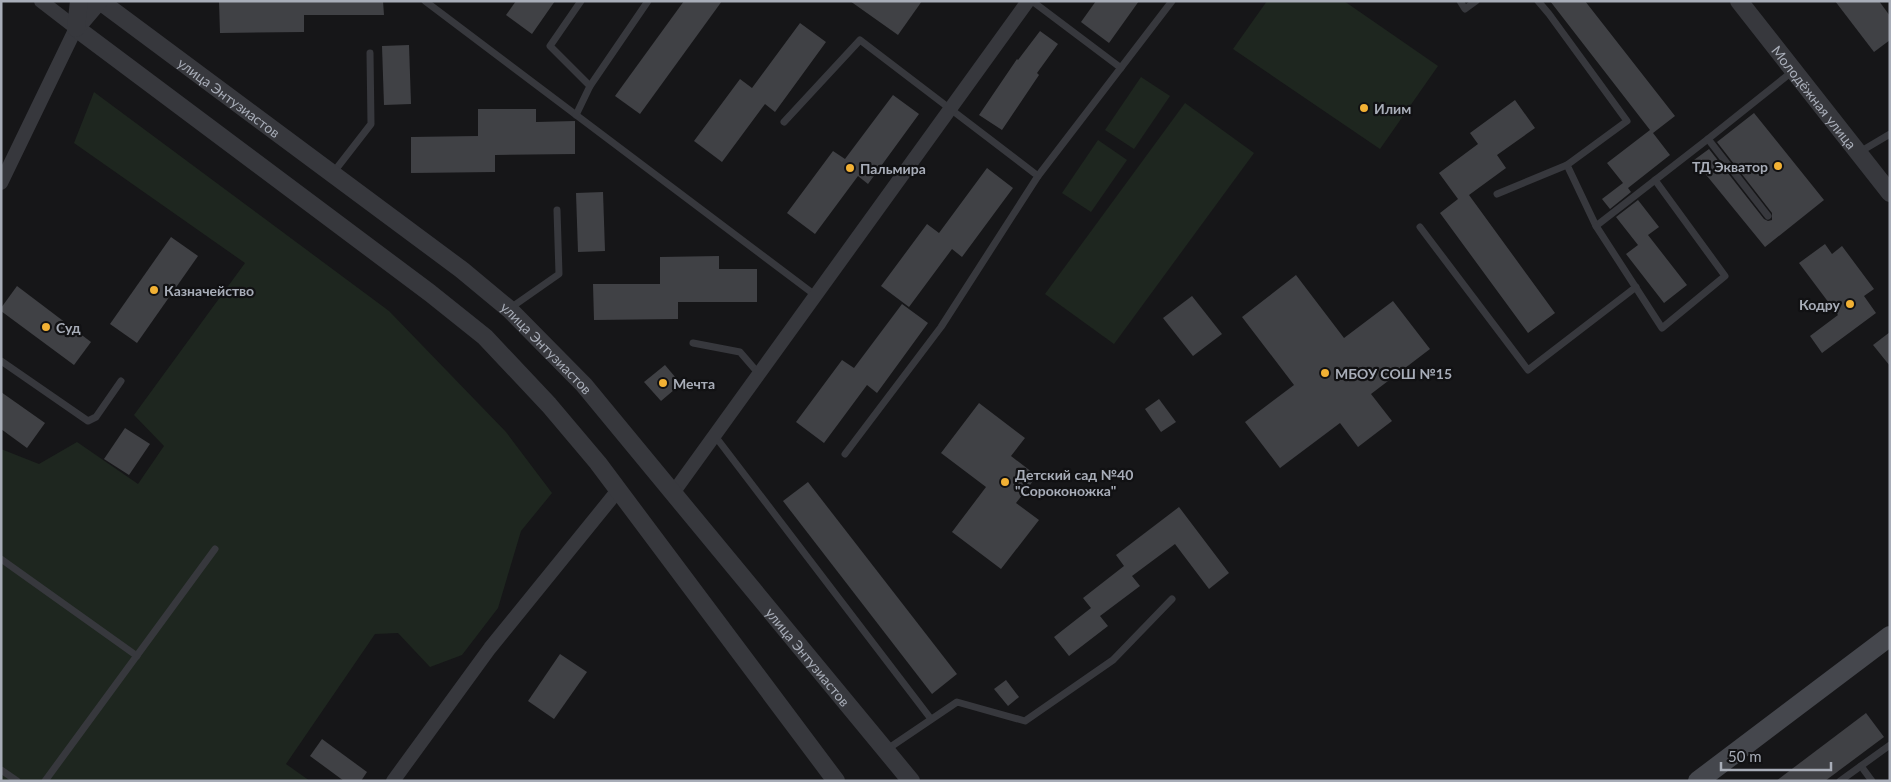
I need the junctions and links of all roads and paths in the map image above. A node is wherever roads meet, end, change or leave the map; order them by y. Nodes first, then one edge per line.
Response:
1 (41, 1) edge
2 (79, 1) edge
3 (100, 1) edge
4 (426, 1) edge
5 (581, 1) edge
6 (648, 1) edge
7 (1028, 1) edge
8 (1032, 1) edge
9 (1172, 1) edge
10 (1460, 1) edge
11 (1476, 1) edge
12 (1538, 1) edge
13 (1739, 1) edge
14 (76, 28) junction
15 (370, 53) dead end
16 (1121, 68) junction
17 (1794, 70) junction
18 (590, 86) junction
19 (951, 110) junction
20 (576, 115) junction
21 (784, 122) dead end
22 (1890, 134) edge
23 (1708, 139) junction
24 (1858, 153) junction
25 (1567, 166) junction
26 (333, 173) junction
27 (1038, 176) junction
28 (1656, 180) junction
29 (1, 183) edge
30 (1890, 193) edge
31 (1497, 194) dead end
32 (557, 210) dead end
33 (1768, 216) dead end
34 (1596, 226) junction
35 (1420, 227) dead end
36 (1636, 287) junction
37 (816, 296) junction
38 (509, 309) junction
39 (693, 343) dead end
40 (1, 361) edge
41 (760, 374) junction
42 (121, 381) dead end
43 (715, 436) junction
44 (845, 454) dead end
45 (619, 489) junction
46 (673, 493) junction
47 (215, 549) dead end
48 (1, 559) edge
49 (1172, 599) dead end
50 (1888, 641) edge
51 (137, 656) junction
52 (931, 719) junction
53 (1890, 745) edge
54 (886, 750) junction
55 (1861, 766) junction
56 (1, 770) edge
57 (17, 781) edge
58 (45, 781) edge
59 (393, 781) edge
60 (836, 781) edge
61 (911, 781) edge
62 (1698, 781) edge
63 (1840, 781) edge
64 (1872, 781) edge

1 - 14 street
2 - 14 street
3 - 14 street
3 - 26 street, улица Энтузиастов
4 - 20 lane
5 - 18 lane
6 - 18 lane
7 - 19 street
8 - 16 lane
9 - 16 lane
10 - 11 lane
12 - 25 lane
13 - 17 street, Молодёжная улица
14 - 29 street
14 - 45 street
15 - 26 lane
16 - 27 lane
17 - 23 lane
17 - 24 street, Молодёжная улица
18 - 20 lane
19 - 21 lane
19 - 27 lane
19 - 37 street
20 - 37 lane
22 - 24 lane
23 - 28 lane
23 - 33 lane
24 - 30 street, Молодёжная улица
25 - 31 lane
25 - 34 lane
26 - 38 street, улица Энтузиастов
27 - 44 lane
28 - 34 lane
28 - 36 lane
32 - 38 lane
34 - 36 lane
35 - 36 lane
37 - 41 street
38 - 46 street, улица Энтузиастов
39 - 41 lane
40 - 42 lane
41 - 43 street
43 - 46 street
43 - 52 lane
45 - 59 street
45 - 60 street
46 - 54 street, улица Энтузиастов
47 - 51 lane
48 - 51 lane
49 - 52 lane
50 - 62 main road
51 - 58 lane
52 - 54 lane
53 - 55 lane
54 - 61 street, улица Энтузиастов
55 - 63 lane
55 - 64 lane
56 - 57 lane

